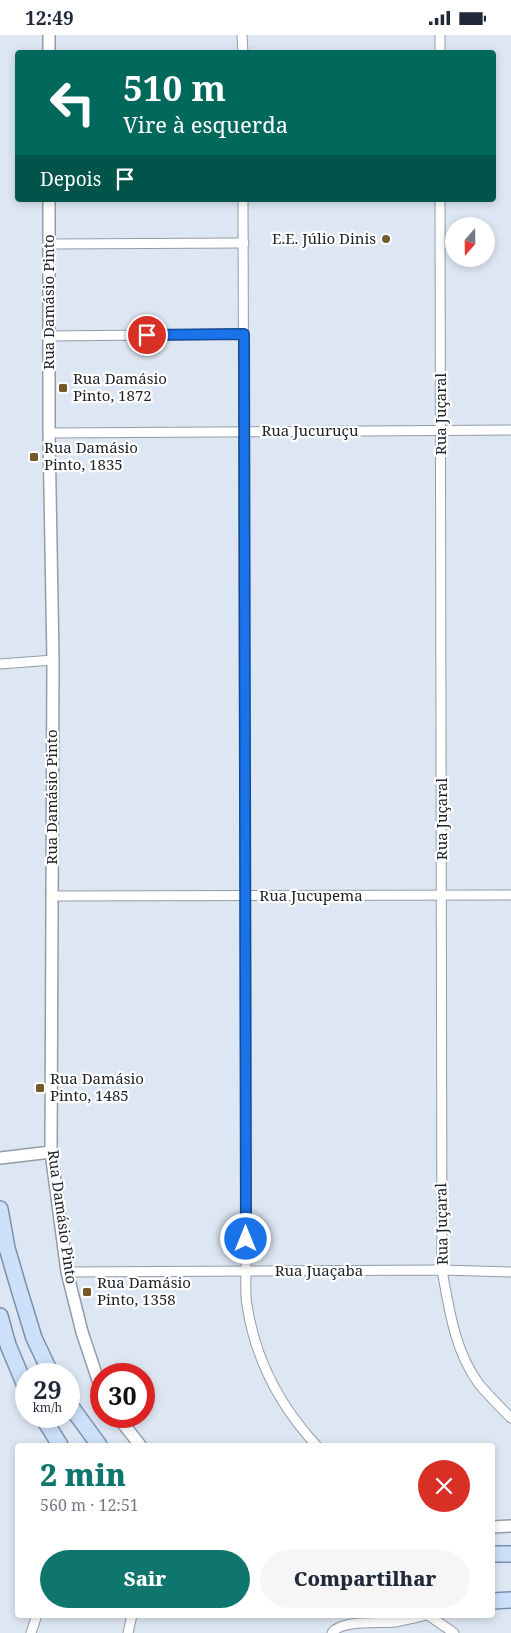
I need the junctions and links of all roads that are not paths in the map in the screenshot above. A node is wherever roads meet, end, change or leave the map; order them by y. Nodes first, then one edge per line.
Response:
1 (49, 35) edge
2 (242, 35) edge
3 (440, 35) edge
4 (49, 50) edge
5 (242, 50) edge
6 (440, 50) edge
7 (49, 202) edge
8 (243, 202) edge
9 (440, 202) edge
10 (244, 243) junction
11 (49, 244) junction
12 (244, 334) junction
13 (50, 336) junction
14 (441, 430) junction
15 (511, 430) edge
16 (244, 432) junction
17 (49, 433) junction
18 (53, 660) junction
19 (0, 664) edge
20 (442, 895) junction
21 (511, 895) edge
22 (52, 896) junction
23 (245, 897) junction
24 (52, 1152) junction
25 (0, 1158) edge
26 (0, 1209) edge
27 (442, 1270) junction
28 (246, 1271) junction
29 (511, 1272) edge
30 (67, 1273) junction
31 (0, 1316) edge
32 (16, 1363) edge
33 (46, 1363) edge
34 (92, 1363) edge
35 (511, 1418) edge
36 (80, 1419) edge
37 (49, 1428) edge
38 (127, 1428) edge
39 (59, 1443) edge
40 (98, 1443) edge
41 (138, 1443) edge
42 (314, 1443) edge
43 (511, 1526) edge
44 (495, 1527) edge
45 (495, 1554) edge
46 (511, 1554) edge
47 (511, 1600) edge
48 (495, 1601) edge
49 (36, 1618) edge
50 (131, 1618) edge
51 (412, 1618) edge
52 (432, 1618) edge
53 (32, 1633) edge
54 (128, 1633) edge
55 (332, 1633) edge
56 (454, 1633) edge

1 - 4 street
2 - 5 street
3 - 6 street
7 - 11 street, Rua Damásio Pinto
8 - 10 street
9 - 14 street, Rua Juçaral
10 - 11 street
10 - 12 street
11 - 13 street, Rua Damásio Pinto
12 - 13 street
12 - 16 street
13 - 17 street, Rua Damásio Pinto
14 - 15 street, Rua Jucuruçu
14 - 16 street, Rua Jucuruçu
14 - 20 street, Rua Juçaral
16 - 17 street, Rua Jucuruçu
16 - 23 street
17 - 18 street, Rua Damásio Pinto
18 - 19 street
18 - 22 street, Rua Damásio Pinto
20 - 21 street, Rua Jucupema
20 - 23 street, Rua Jucupema
20 - 27 street, Rua Juçaral
22 - 23 street, Rua Jucupema
22 - 24 street, Rua Damásio Pinto
23 - 28 street
24 - 25 street
24 - 30 street, Rua Damásio Pinto
26 - 33 main road
27 - 28 street, Rua Juaçaba
27 - 29 street, Rua Juaçaba
27 - 35 street, Rua Juçaral
28 - 30 street, Rua Juaçaba
28 - 42 street
30 - 34 street, Rua Damásio Pinto
31 - 32 main road
36 - 40 main road
37 - 39 main road
38 - 41 street
43 - 44 street
45 - 46 main road
47 - 48 main road
49 - 53 street
50 - 54 street
51 - 55 street
52 - 56 street

